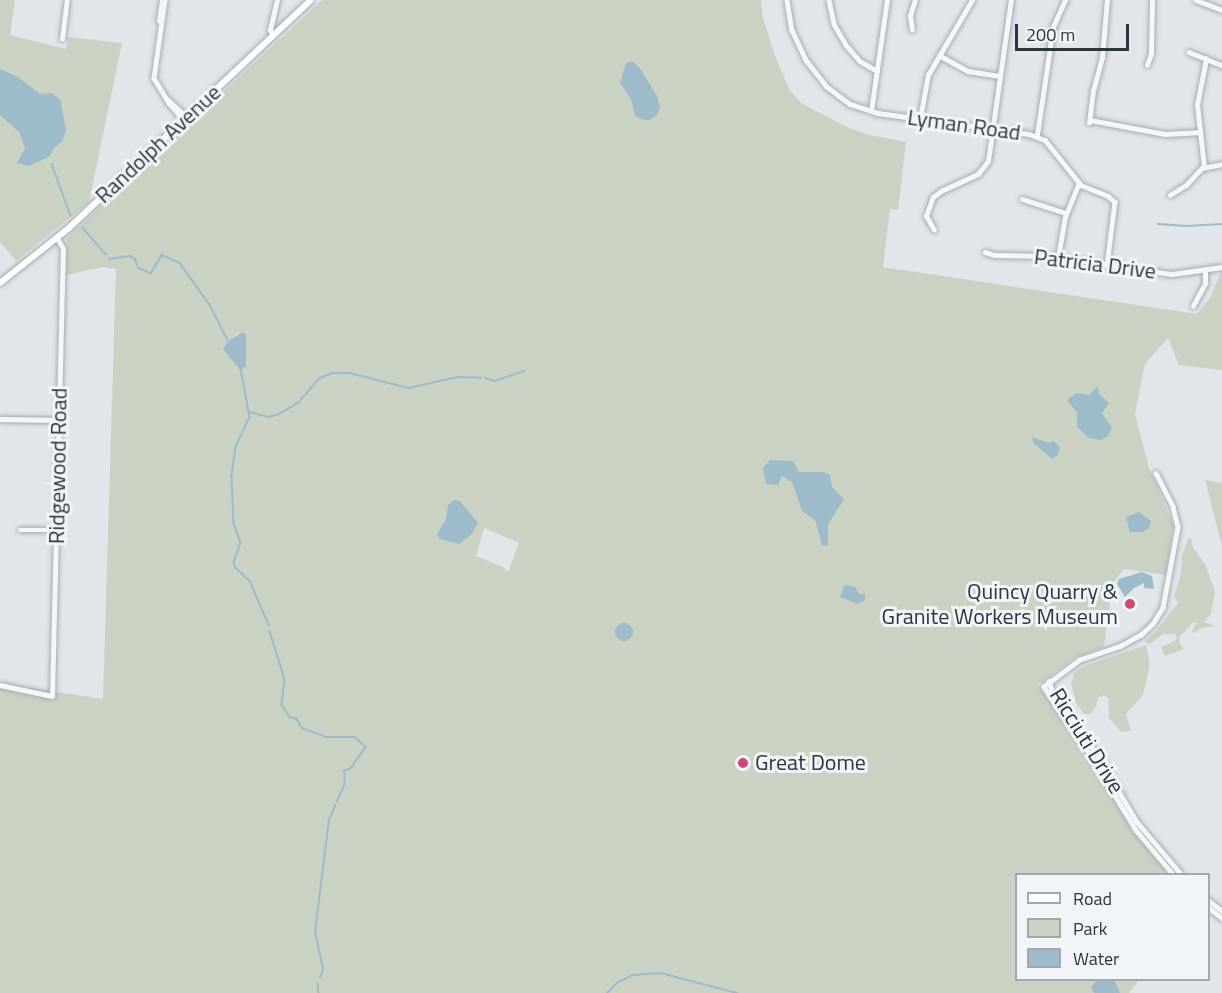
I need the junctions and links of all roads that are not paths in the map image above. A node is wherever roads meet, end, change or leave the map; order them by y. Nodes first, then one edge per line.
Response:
1 (68, 0) edge
2 (164, 0) edge
3 (277, 0) edge
4 (310, 0) edge
5 (787, 0) edge
6 (829, 0) edge
7 (887, 0) edge
8 (915, 0) edge
9 (972, 0) edge
10 (1011, 0) edge
11 (1065, 0) edge
12 (1107, 0) edge
13 (1152, 0) edge
14 (1196, 0) edge
15 (1222, 10) edge
16 (912, 30) dead end
17 (273, 36) junction
18 (62, 39) dead end
19 (1189, 52) dead end
20 (939, 55) junction
21 (1206, 59) junction
22 (1147, 65) dead end
23 (1222, 65) edge
24 (877, 71) junction
25 (1000, 76) junction
26 (870, 111) junction
27 (185, 118) junction
28 (920, 118) junction
29 (993, 128) junction
30 (1198, 132) junction
31 (1036, 135) junction
32 (1222, 164) edge
33 (1204, 167) junction
34 (1079, 183) junction
35 (1170, 195) dead end
36 (1022, 199) dead end
37 (1066, 213) junction
38 (934, 230) dead end
39 (57, 238) junction
40 (985, 252) dead end
41 (1058, 257) junction
42 (1107, 265) junction
43 (1222, 267) edge
44 (1205, 270) junction
45 (0, 284) edge
46 (1193, 306) dead end
47 (0, 419) edge
48 (58, 420) junction
49 (1156, 473) dead end
50 (20, 530) dead end
51 (56, 530) junction
52 (1049, 681) junction
53 (0, 685) edge
54 (1172, 873) edge
55 (1180, 873) edge
56 (1210, 901) edge
57 (1210, 908) edge
58 (1222, 911) edge
59 (1222, 918) edge

1 - 18 street
2 - 27 street
3 - 17 street
4 - 17 main road, Randolph Avenue
5 - 26 street, Lyman Road
6 - 24 street
7 - 24 street
8 - 16 street
9 - 20 street
10 - 25 street
11 - 31 street
12 - 30 street
13 - 22 street
14 - 15 street
17 - 27 main road, Randolph Avenue
19 - 21 street
20 - 25 street
20 - 28 street
21 - 23 street
21 - 30 street
24 - 26 street
25 - 29 street
26 - 28 street, Lyman Road
27 - 39 main road, Randolph Avenue
28 - 29 street, Lyman Road
29 - 31 street, Lyman Road
29 - 38 street
30 - 33 street
31 - 34 street, Lyman Road
32 - 33 street
33 - 35 street
34 - 37 street
34 - 42 street, Lyman Road
36 - 37 street
37 - 41 street
39 - 45 main road, Randolph Avenue
39 - 48 street, Ridgewood Road
40 - 41 street, Patricia Drive
41 - 42 street, Patricia Drive
42 - 44 street, Patricia Drive
43 - 44 street, Patricia Drive
44 - 46 street
47 - 48 street
48 - 51 street, Ridgewood Road
49 - 52 street
50 - 51 street
51 - 53 street, Ridgewood Road
52 - 54 street, Ricciuti Drive
52 - 55 street, Ricciuti Drive
56 - 58 street
57 - 59 street

